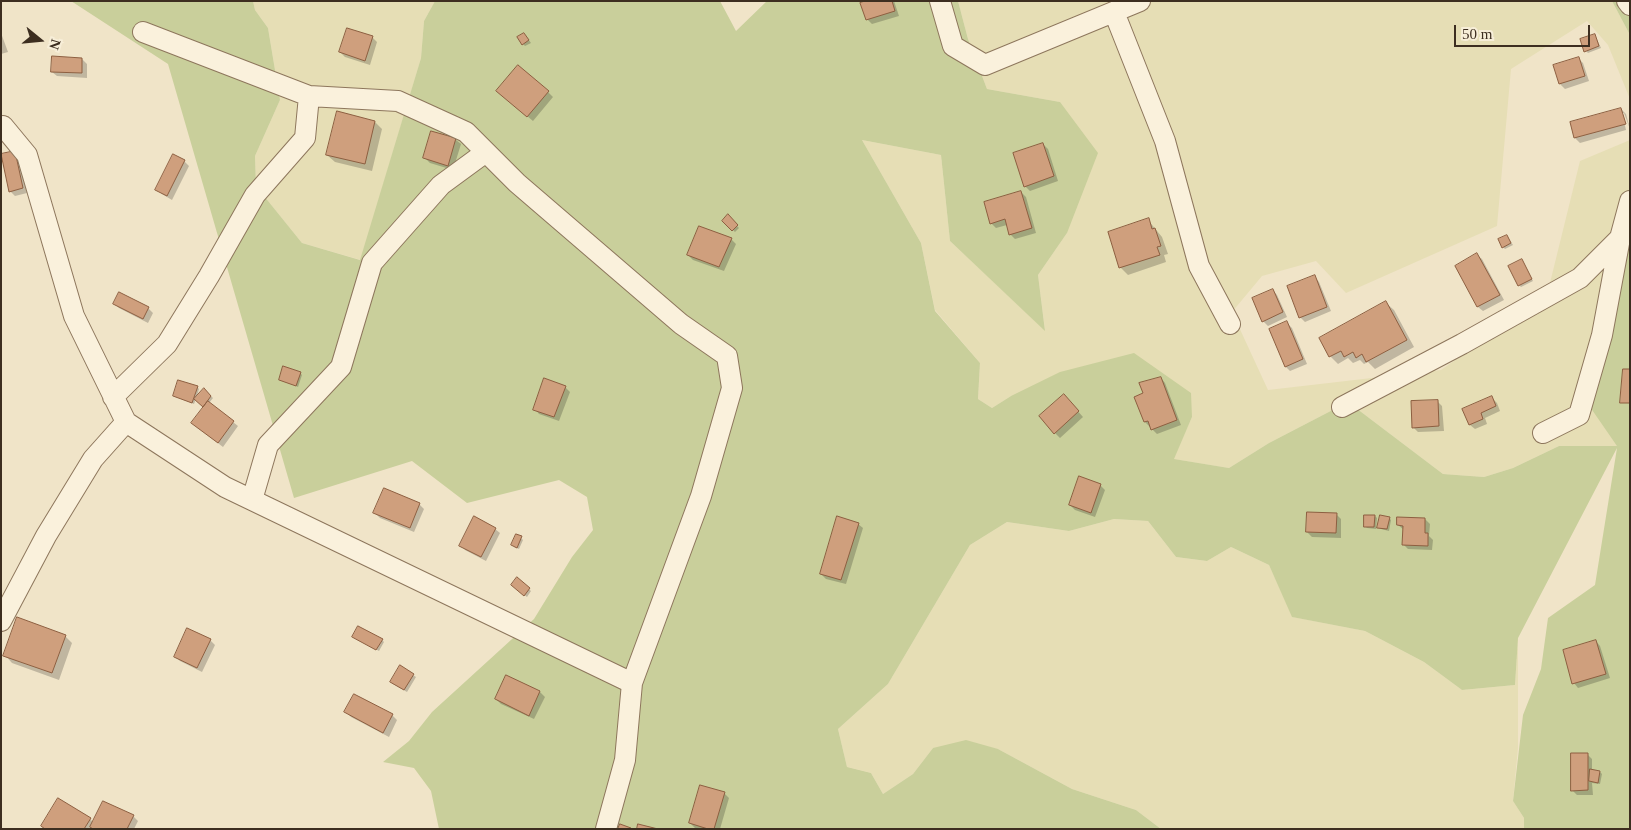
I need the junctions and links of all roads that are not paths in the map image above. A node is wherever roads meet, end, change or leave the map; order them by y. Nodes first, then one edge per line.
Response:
1 (940, 1) edge
2 (1140, 1) edge
3 (1627, 1) edge
4 (1630, 5) edge
5 (1114, 12) junction
6 (144, 32) dead end
7 (309, 96) junction
8 (1, 127) edge
9 (486, 152) junction
10 (1630, 202) edge
11 (1620, 238) junction
12 (1230, 324) dead end
13 (114, 397) junction
14 (1342, 407) dead end
15 (126, 422) junction
16 (1544, 433) dead end
17 (252, 500) junction
18 (1, 621) edge
19 (632, 682) junction
20 (606, 829) edge

1 - 5 street
2 - 5 street
3 - 4 street
5 - 12 street
6 - 7 street
7 - 9 street
7 - 13 street
8 - 13 street
9 - 17 street
9 - 19 street
10 - 11 street
11 - 14 street
11 - 16 street
13 - 15 street
15 - 17 street
15 - 18 street
17 - 19 street
19 - 20 street

